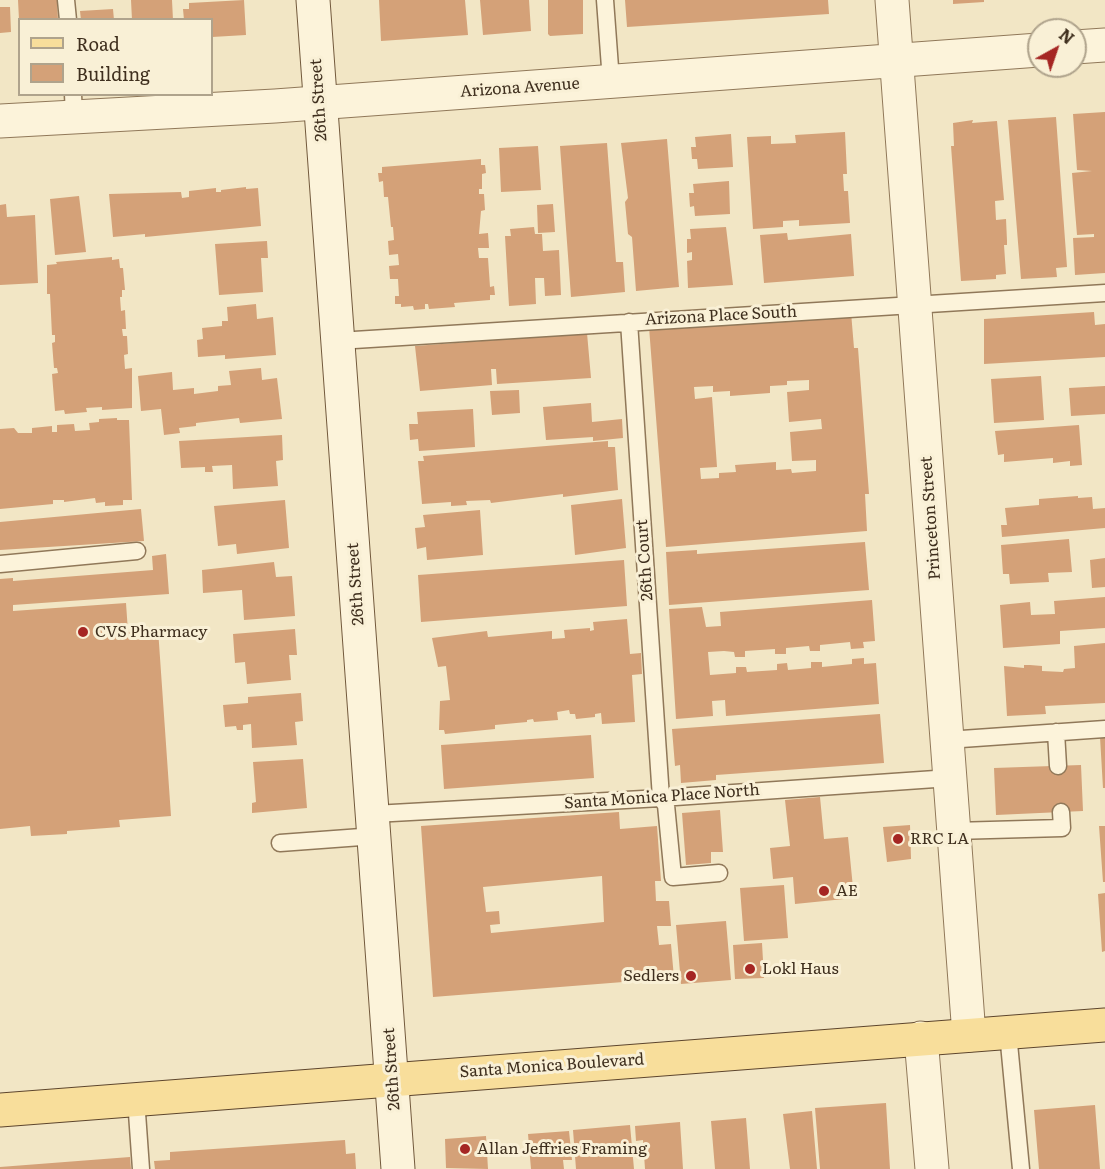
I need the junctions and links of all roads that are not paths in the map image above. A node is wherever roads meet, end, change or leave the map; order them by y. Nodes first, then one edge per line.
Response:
1 (66, 0) edge
2 (313, 0) edge
3 (605, 0) edge
4 (892, 0) edge
5 (68, 18) edge
6 (1105, 45) edge
7 (1087, 46) edge
8 (1027, 51) edge
9 (896, 61) junction
10 (611, 81) junction
11 (319, 103) junction
12 (73, 105) edge
13 (0, 121) edge
14 (1105, 293) edge
15 (915, 304) junction
16 (629, 322) junction
17 (338, 341) junction
18 (137, 551) dead end
19 (0, 564) edge
20 (1105, 729) edge
21 (1056, 732) junction
22 (947, 740) junction
23 (1058, 766) dead end
24 (950, 778) junction
25 (661, 798) junction
26 (1061, 812) dead end
27 (374, 825) junction
28 (954, 831) junction
29 (280, 843) dead end
30 (719, 873) dead end
31 (1105, 1025) edge
32 (1008, 1033) junction
33 (969, 1035) junction
34 (921, 1038) junction
35 (393, 1078) junction
36 (136, 1099) junction
37 (0, 1110) edge
38 (141, 1169) edge
39 (398, 1169) edge
40 (932, 1169) edge
41 (1021, 1169) edge

1 - 5 lane
2 - 11 street, 26th Street
3 - 10 lane
4 - 9 street, Princeton Street
6 - 7 street
8 - 9 street, Arizona Avenue
9 - 10 street, Arizona Avenue
9 - 15 street, Princeton Street
10 - 11 street, Arizona Avenue
11 - 12 street, Arizona Avenue
11 - 17 street, 26th Street
12 - 13 street, Arizona Avenue
14 - 15 lane, Arizona Place South
15 - 16 lane, Arizona Place South
15 - 22 street, Princeton Street
16 - 17 lane, Arizona Place South
16 - 25 lane, 26th Court
17 - 27 street, 26th Street
18 - 19 lane
20 - 21 lane
21 - 22 lane
21 - 23 lane
22 - 24 street, Princeton Street
24 - 25 lane, Santa Monica Place North
24 - 28 street, Princeton Street
25 - 27 lane, Santa Monica Place North
25 - 30 lane, 26th Court
26 - 28 lane
27 - 29 lane, Santa Monica Place North
27 - 35 street, 26th Street
28 - 33 street, Princeton Street
31 - 32 main road, Santa Monica Boulevard
32 - 33 main road, Santa Monica Boulevard
32 - 41 lane
33 - 34 main road, Santa Monica Boulevard
34 - 35 main road, Santa Monica Boulevard
34 - 40 street
35 - 36 main road, Santa Monica Boulevard
35 - 39 street, 26th Street
36 - 37 main road, Santa Monica Boulevard
36 - 38 lane

